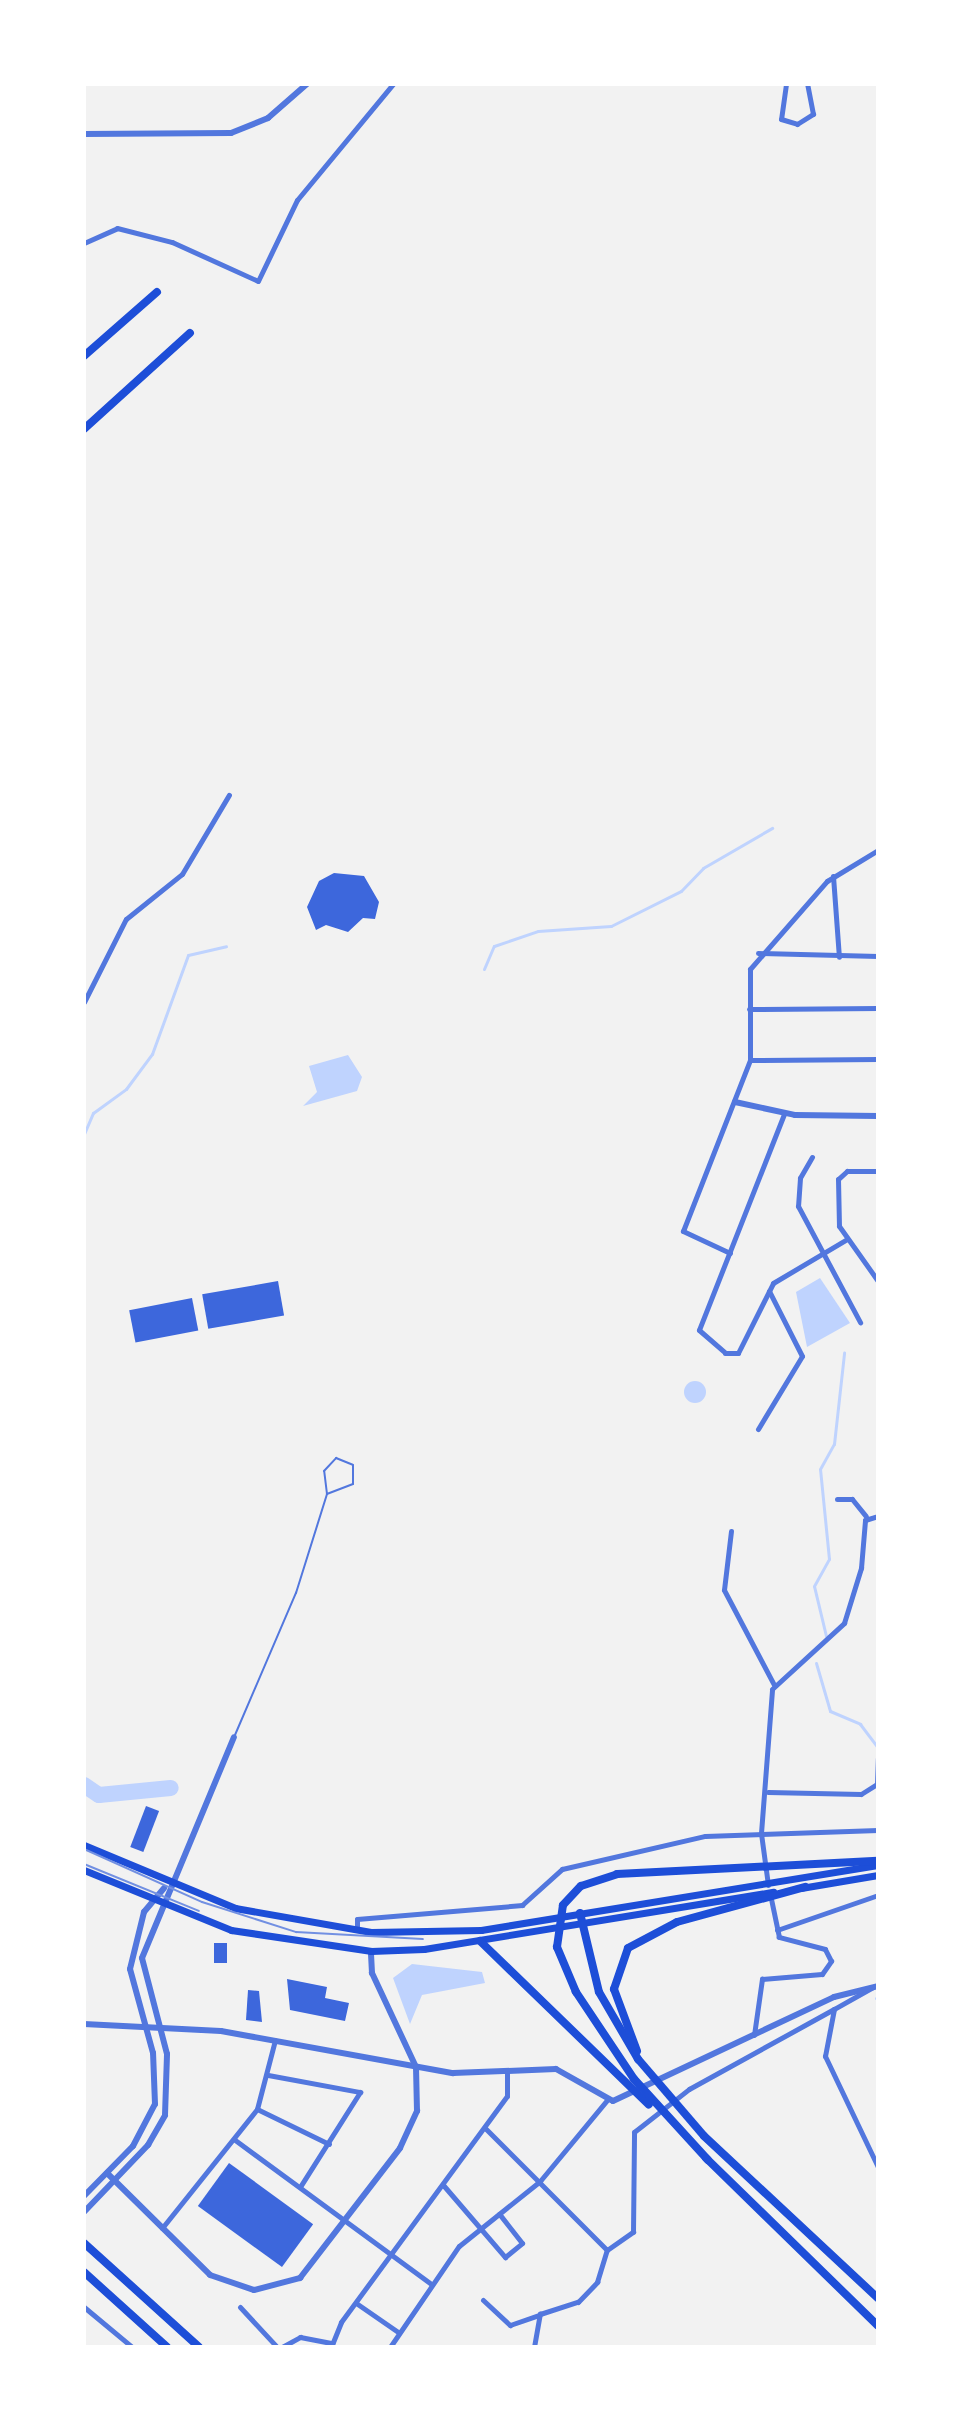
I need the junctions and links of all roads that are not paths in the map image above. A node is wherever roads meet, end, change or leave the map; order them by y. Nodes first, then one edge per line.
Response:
1 (307, 84) edge
2 (393, 84) edge
3 (786, 84) edge
4 (807, 84) edge
5 (84, 134) edge
6 (84, 243) edge
7 (157, 292) dead end
8 (190, 333) dead end
9 (84, 356) edge
10 (84, 429) edge
11 (229, 795) dead end
12 (878, 850) edge
13 (833, 876) junction
14 (758, 953) junction
15 (878, 956) edge
16 (839, 957) junction
17 (84, 1002) edge
18 (878, 1008) edge
19 (749, 1009) junction
20 (878, 1059) edge
21 (750, 1060) junction
22 (735, 1102) junction
23 (784, 1114) junction
24 (878, 1116) edge
25 (812, 1157) dead end
26 (878, 1171) edge
27 (847, 1239) junction
28 (825, 1252) junction
29 (730, 1253) junction
30 (878, 1281) edge
31 (769, 1291) junction
32 (860, 1322) dead end
33 (758, 1429) dead end
34 (878, 1444) edge
35 (878, 1454) edge
36 (327, 1494) junction
37 (837, 1499) dead end
38 (866, 1516) junction
39 (878, 1516) edge
40 (731, 1531) dead end
41 (774, 1685) junction
42 (234, 1737) joint
43 (878, 1758) edge
44 (768, 1792) junction
45 (878, 1830) edge
46 (761, 1833) junction
47 (84, 1845) edge
48 (878, 1863) edge
49 (84, 1870) edge
50 (878, 1875) edge
51 (167, 1885) junction
52 (805, 1887) junction
53 (878, 1895) edge
54 (149, 1901) junction
55 (159, 1905) junction
56 (580, 1913) junction
57 (582, 1925) junction
58 (357, 1931) junction
59 (777, 1931) junction
60 (480, 1941) junction
61 (371, 1951) junction
62 (876, 1986) edge
63 (834, 2009) junction
64 (84, 2024) edge
65 (144, 2024) junction
66 (158, 2026) junction
67 (754, 2037) junction
68 (275, 2040) junction
69 (416, 2067) junction
70 (507, 2071) junction
71 (650, 2074) junction
72 (268, 2075) junction
73 (629, 2081) junction
74 (607, 2100) junction
75 (257, 2109) junction
76 (486, 2129) junction
77 (235, 2140) junction
78 (329, 2144) junction
79 (878, 2167) edge
80 (107, 2173) junction
81 (116, 2181) junction
82 (540, 2181) junction
83 (444, 2186) junction
84 (300, 2187) junction
85 (84, 2196) edge
86 (86, 2211) edge
87 (499, 2214) junction
88 (346, 2221) junction
89 (482, 2227) junction
90 (162, 2229) junction
91 (84, 2243) edge
92 (607, 2250) junction
93 (394, 2257) junction
94 (84, 2272) edge
95 (431, 2284) junction
96 (878, 2298) edge
97 (483, 2300) dead end
98 (356, 2303) junction
99 (84, 2307) edge
100 (240, 2307) dead end
101 (540, 2314) junction
102 (878, 2326) edge
103 (398, 2332) junction
104 (331, 2345) edge
105 (132, 2347) edge
106 (167, 2347) edge
107 (199, 2347) edge
108 (280, 2347) edge
109 (390, 2347) edge
110 (534, 2347) edge

1 - 5 street
2 - 6 street
3 - 4 street
7 - 9 highway
8 - 10 highway
11 - 17 street
12 - 13 street
13 - 14 street
13 - 16 street
14 - 16 street
14 - 19 street
15 - 16 street
18 - 19 street
19 - 21 street
20 - 21 street
21 - 22 street
22 - 23 street
22 - 29 street
23 - 24 street
23 - 29 street
25 - 28 street
26 - 27 street
27 - 28 street
27 - 30 street
28 - 31 street
28 - 32 street
29 - 31 street
31 - 33 street
34 - 35 street
36 - 36 lane
36 - 42 lane
37 - 38 street
38 - 39 street
38 - 41 street
40 - 41 street
41 - 44 street
42 - 51 street
43 - 44 street
44 - 46 street
45 - 46 street
46 - 58 street
46 - 59 street
47 - 51 main road
48 - 56 main road
48 - 73 highway
49 - 54 main road
50 - 52 main road
51 - 54 street
51 - 55 street
51 - 58 main road
52 - 57 main road
52 - 71 highway
53 - 59 street
54 - 55 main road
54 - 65 street
55 - 61 main road
55 - 66 street
56 - 57 highway
56 - 58 main road
57 - 60 main road
57 - 71 highway
59 - 67 street
60 - 61 main road
60 - 73 highway
61 - 69 street
62 - 63 street
62 - 67 street
63 - 79 street
63 - 92 street
64 - 65 street
65 - 66 street
65 - 80 street
66 - 68 street
66 - 81 street
67 - 74 street
68 - 69 street
68 - 72 street
69 - 70 street
69 - 88 street
70 - 74 street
70 - 76 street
71 - 96 highway
72 - 75 street
72 - 78 street
73 - 102 highway
74 - 82 street
75 - 77 street
75 - 78 street
76 - 82 street
76 - 83 street
77 - 84 street
77 - 90 street
78 - 84 street
80 - 81 street
80 - 85 street
81 - 86 street
81 - 90 street
82 - 87 street
82 - 92 street
83 - 89 street
83 - 93 street
84 - 88 street
87 - 89 street
87 - 89 street
88 - 90 street
88 - 93 street
89 - 95 street
91 - 107 highway
92 - 101 street
93 - 95 street
93 - 98 street
94 - 106 highway
95 - 103 street
97 - 101 street
98 - 103 street
98 - 104 street
99 - 105 street
100 - 108 street
101 - 110 street
103 - 109 street
104 - 108 street

